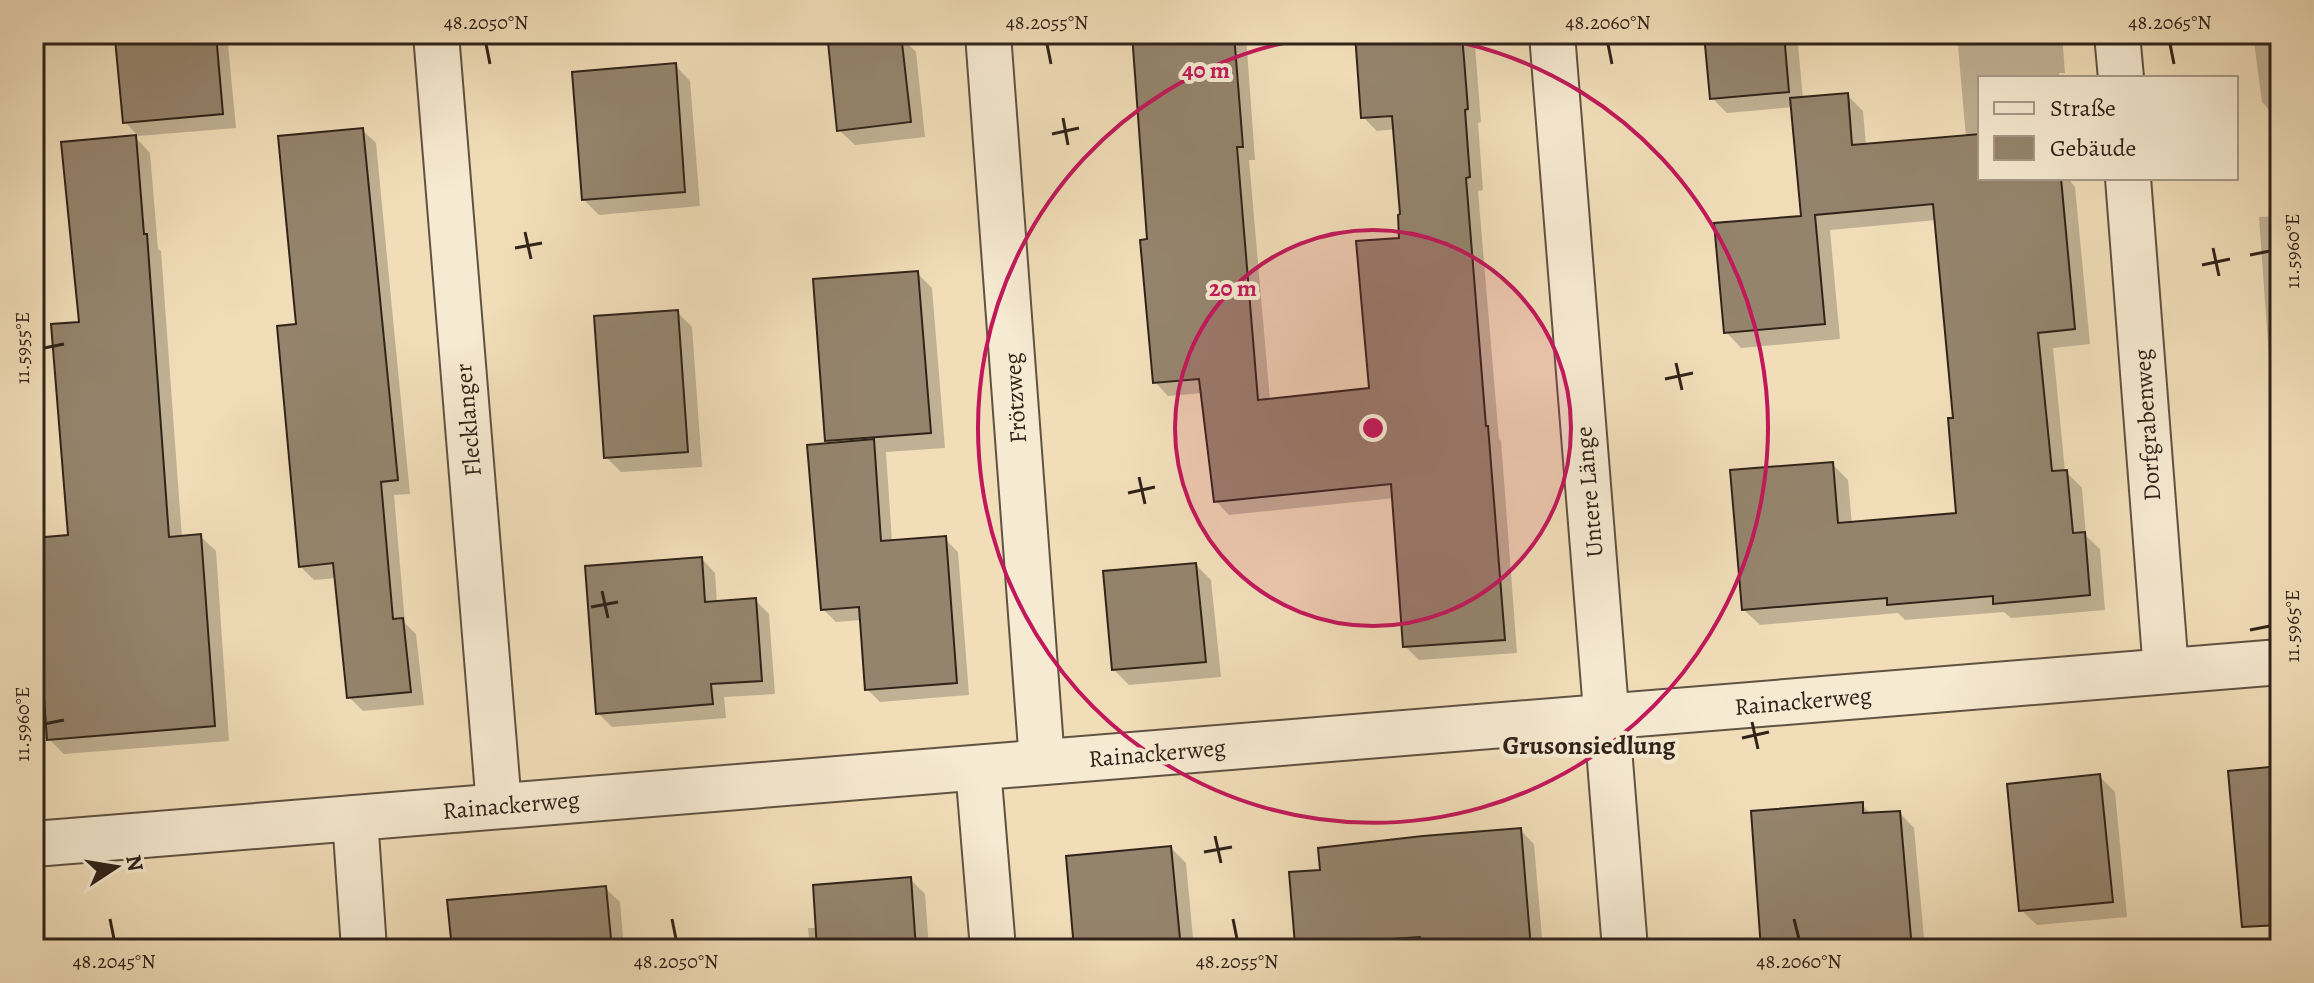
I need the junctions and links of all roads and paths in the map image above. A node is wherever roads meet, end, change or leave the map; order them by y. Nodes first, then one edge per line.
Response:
1 (436, 34) edge
2 (988, 34) edge
3 (1552, 34) edge
4 (2117, 34) edge
5 (2121, 76) edge
6 (2128, 180) edge
7 (2280, 662) edge
8 (2166, 671) junction
9 (1606, 717) junction
10 (1042, 762) junction
11 (978, 768) junction
12 (499, 806) junction
13 (355, 818) junction
14 (34, 844) edge
15 (364, 949) edge
16 (993, 949) edge
17 (1625, 949) edge

1 - 12 street, Flecklanger
2 - 10 street, Frötzweg
3 - 9 street, Untere Länge
4 - 5 street
6 - 8 street, Dorfgrabenweg
7 - 8 street, Rainackerweg
8 - 9 street, Rainackerweg
9 - 10 street, Rainackerweg
9 - 17 street, Untere Länge
10 - 11 street, Rainackerweg
11 - 12 street, Rainackerweg
11 - 16 street
12 - 13 street, Rainackerweg
13 - 14 street, Rainackerweg
13 - 15 street

